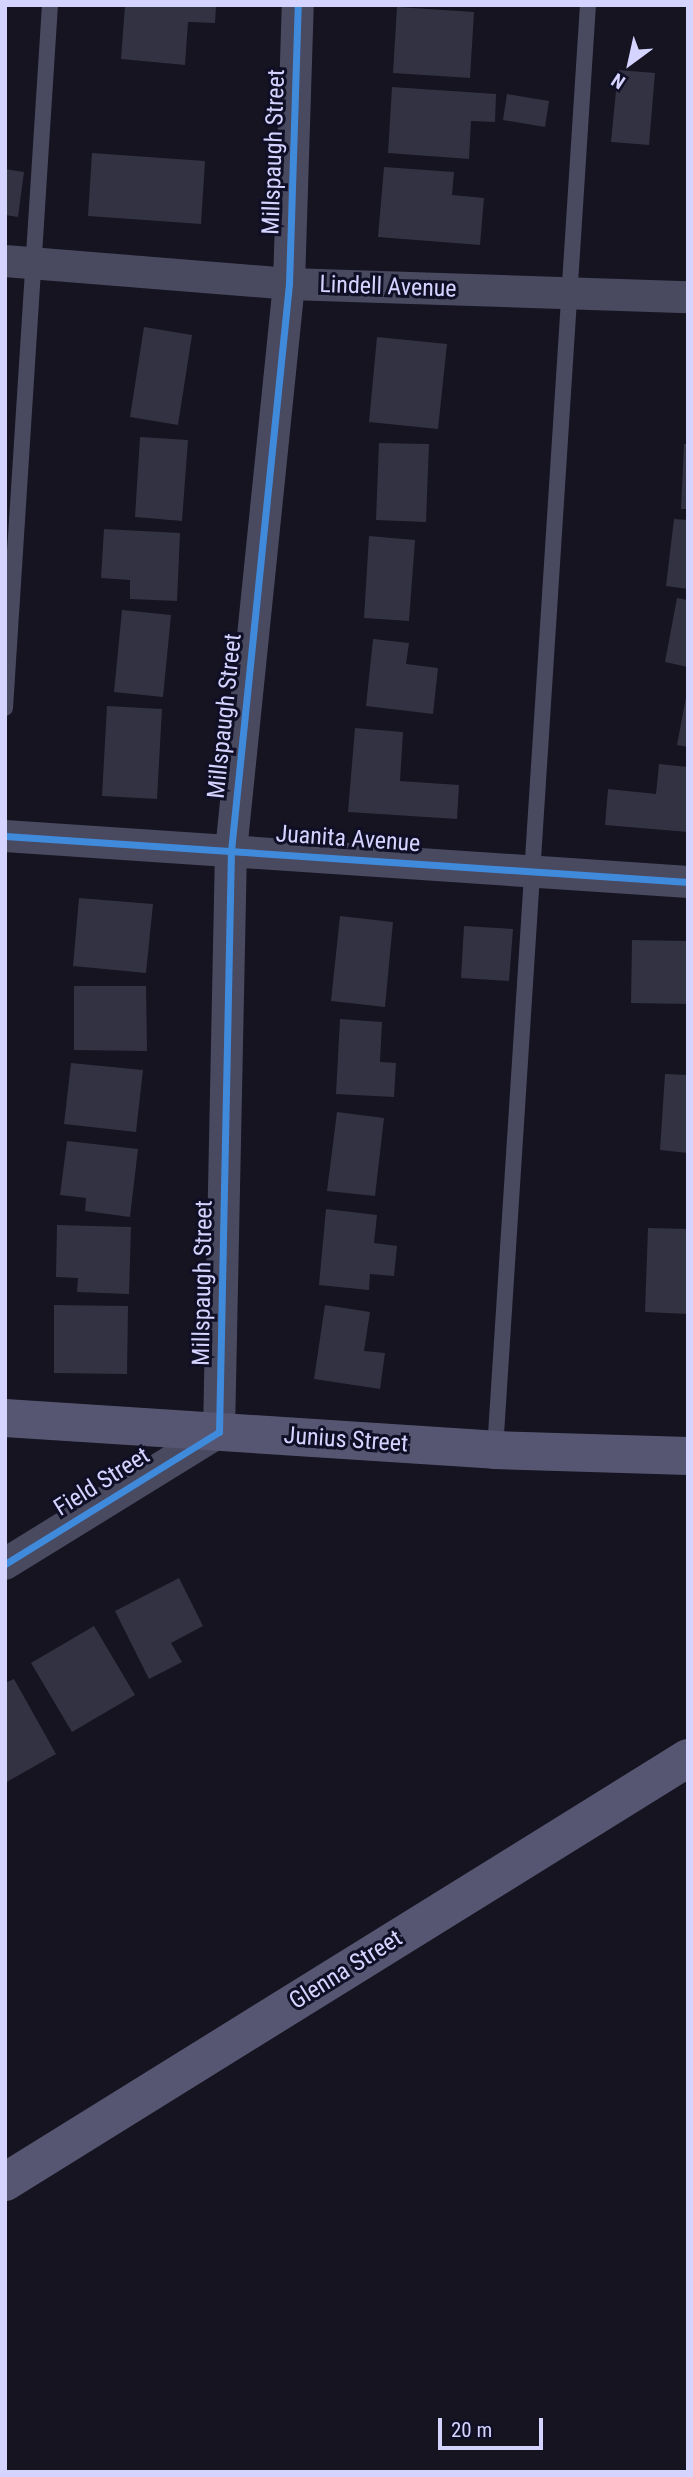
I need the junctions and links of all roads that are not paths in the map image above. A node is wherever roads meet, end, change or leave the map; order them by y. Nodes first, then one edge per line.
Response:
1 (50, 5) edge
2 (298, 5) edge
3 (588, 5) edge
4 (19, 262) edge
5 (289, 284) junction
6 (570, 293) junction
7 (688, 297) edge
8 (5, 708) edge
9 (5, 836) edge
10 (231, 851) junction
11 (532, 871) junction
12 (688, 882) edge
13 (5, 1418) edge
14 (219, 1432) junction
15 (495, 1450) junction
16 (688, 1456) edge
17 (5, 1564) edge
18 (688, 1758) edge
19 (5, 2182) edge

1 - 4 lane
2 - 5 street, Millspaugh Street
3 - 6 lane
4 - 5 street, Lindell Avenue
4 - 8 lane
5 - 6 street, Lindell Avenue
5 - 10 street, Millspaugh Street
6 - 7 street, Lindell Avenue
6 - 11 lane
9 - 10 street, Juanita Avenue
10 - 11 street, Juanita Avenue
10 - 14 street, Millspaugh Street
11 - 12 street, Juanita Avenue
11 - 15 lane
13 - 14 main road, Junius Street
14 - 15 main road, Junius Street
14 - 17 street, Field Street
15 - 16 main road, Junius Street
18 - 19 main road, Glenna Street

